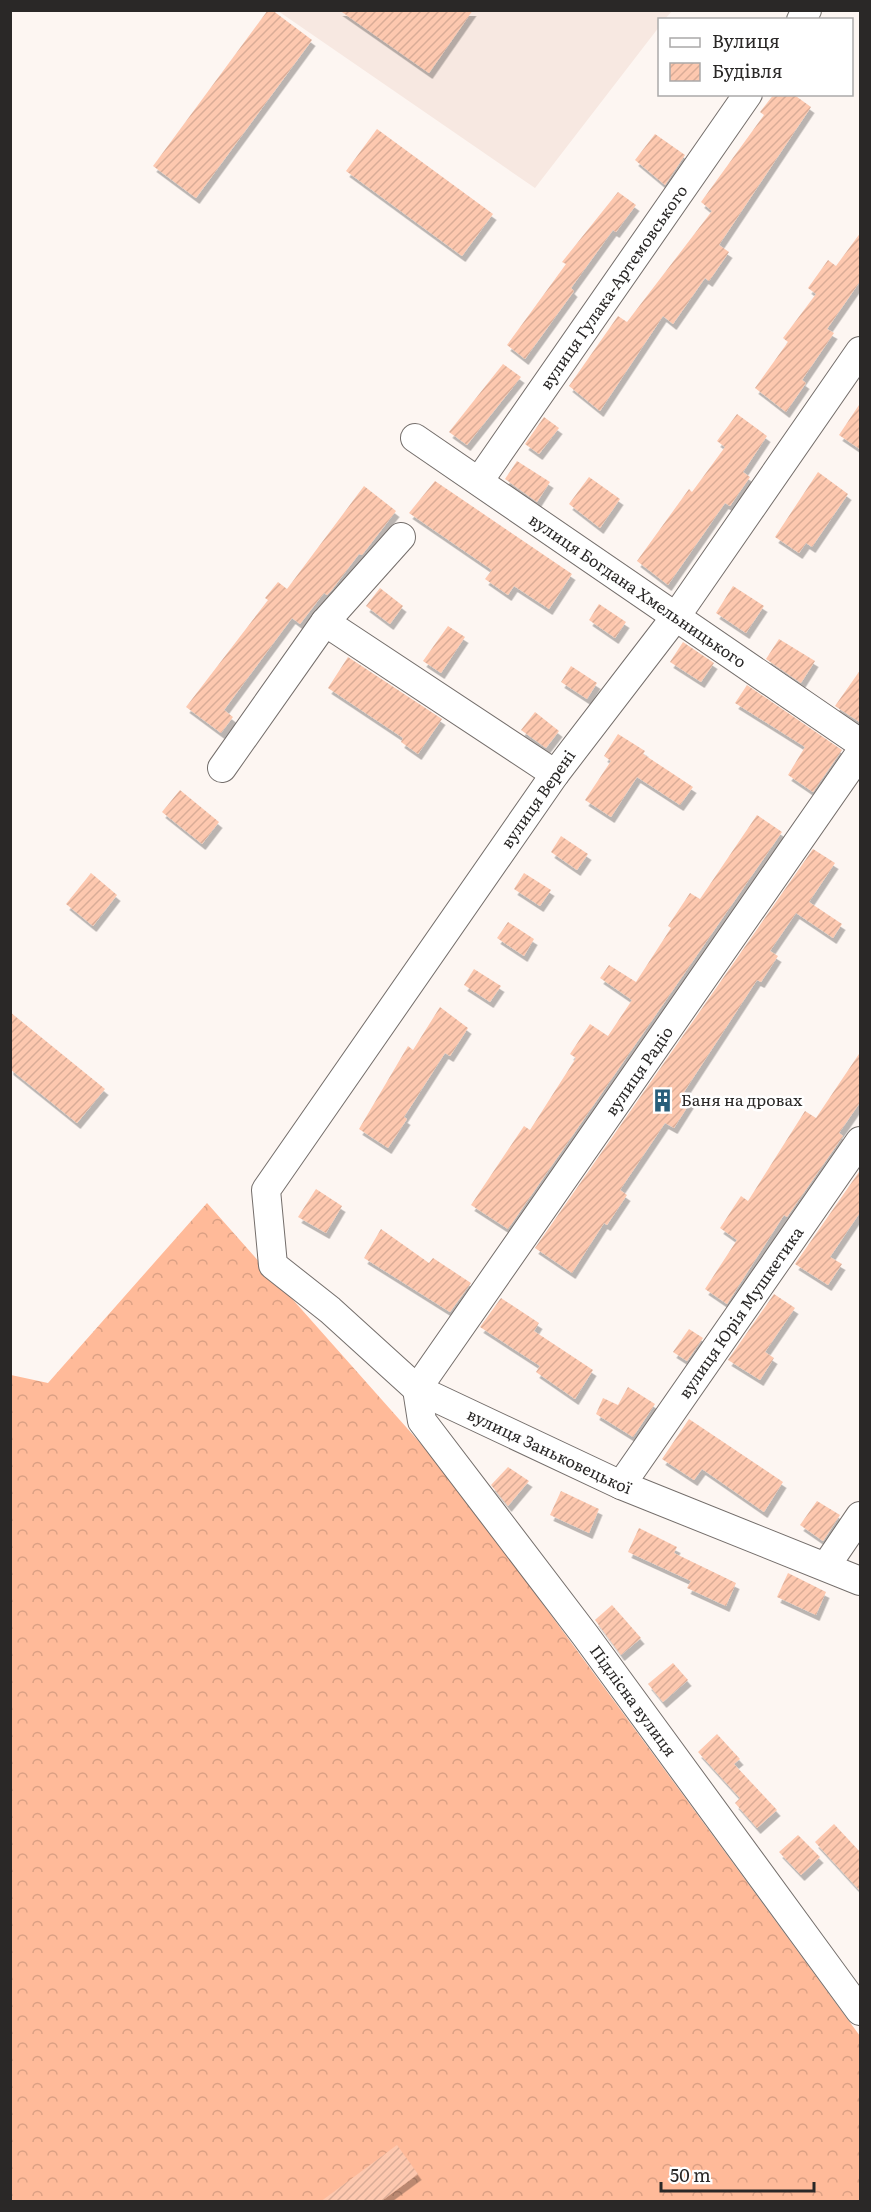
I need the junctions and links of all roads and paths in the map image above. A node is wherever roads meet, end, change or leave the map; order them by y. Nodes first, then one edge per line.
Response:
1 (747, 96) edge
2 (861, 351) edge
3 (415, 438) dead end
4 (479, 481) junction
5 (401, 537) dead end
6 (677, 615) junction
7 (324, 622) junction
8 (861, 743) edge
9 (861, 753) edge
10 (222, 768) dead end
11 (555, 774) junction
12 (861, 1141) edge
13 (273, 1265) joint
14 (417, 1389) junction
15 (621, 1485) junction
16 (861, 1516) edge
17 (826, 1566) junction
18 (861, 1581) edge
19 (861, 2010) edge

1 - 4 street, вулиця Гулака-Артемовського
2 - 6 street, вулиця Верені
3 - 4 street, вулиця Богдана Хмельницького
4 - 6 street, вулиця Богдана Хмельницького
5 - 7 street
6 - 8 street, вулиця Богдана Хмельницького
6 - 11 street, вулиця Верені
7 - 10 street
7 - 11 street
9 - 14 street, вулиця Радіо
11 - 13 street, вулиця Верені
12 - 15 street, вулиця Юрія Мушкетика
13 - 14 street, вулиця Заньковецької
14 - 15 street, вулиця Заньковецької
14 - 19 street, Підлісна вулиця
15 - 17 street, вулиця Заньковецької
16 - 17 street
17 - 18 street, вулиця Заньковецької

